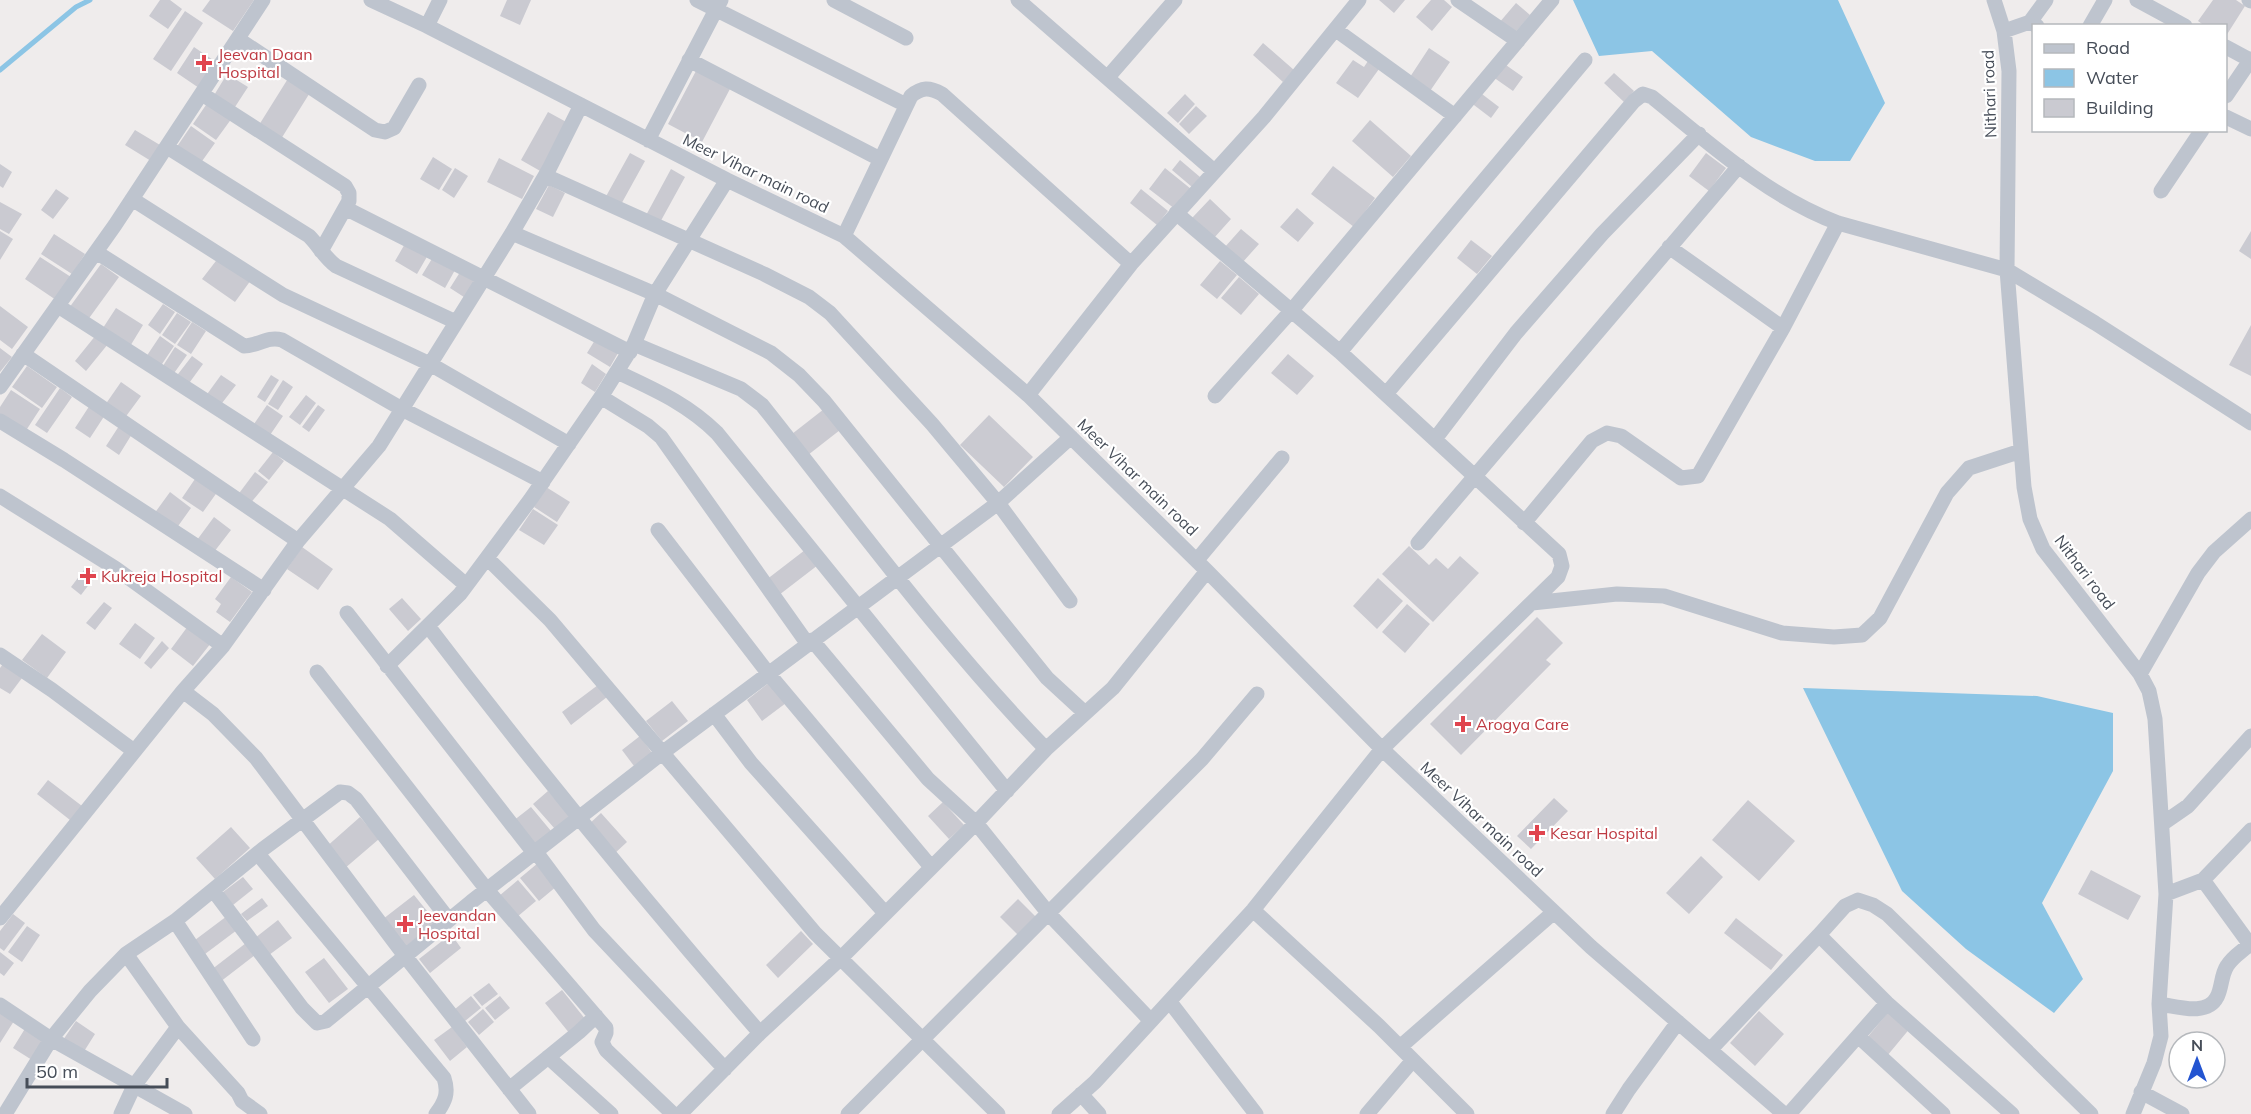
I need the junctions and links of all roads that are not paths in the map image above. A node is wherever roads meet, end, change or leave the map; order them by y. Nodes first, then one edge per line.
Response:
1 (263, 0) edge
2 (371, 0) edge
3 (440, 0) edge
4 (697, 0) edge
5 (834, 0) edge
6 (1018, 0) edge
7 (1176, 0) edge
8 (1359, 0) edge
9 (1458, 0) edge
10 (1552, 0) edge
11 (1994, 0) edge
12 (2046, 0) edge
13 (2104, 0) edge
14 (2137, 0) edge
15 (718, 5) edge
16 (2032, 24) edge
17 (2034, 24) edge
18 (2091, 24) edge
19 (2181, 24) edge
20 (427, 26) junction
21 (1336, 30) junction
22 (2004, 31) junction
23 (906, 38) dead end
24 (238, 39) junction
25 (1518, 41) junction
26 (2227, 48) edge
27 (688, 60) junction
28 (1585, 60) dead end
29 (2251, 60) edge
30 (1108, 77) junction
31 (419, 85) dead end
32 (202, 94) junction
33 (2227, 95) edge
34 (581, 105) junction
35 (906, 105) junction
36 (1455, 116) junction
37 (2227, 117) edge
38 (2251, 129) edge
39 (2201, 132) edge
40 (1699, 134) junction
41 (648, 140) junction
42 (167, 147) junction
43 (880, 159) junction
44 (1739, 166) junction
45 (1214, 171) junction
46 (546, 176) junction
47 (727, 180) junction
48 (2161, 191) dead end
49 (132, 199) junction
50 (345, 208) junction
51 (1176, 213) junction
52 (1838, 223) junction
53 (512, 233) junction
54 (844, 236) junction
55 (689, 242) junction
56 (1669, 247) junction
57 (321, 251) junction
58 (96, 252) junction
59 (1131, 264) junction
60 (2007, 270) junction
61 (484, 278) junction
62 (655, 294) junction
63 (58, 306) junction
64 (1292, 310) junction
65 (456, 322) junction
66 (1783, 328) junction
67 (632, 348) junction
68 (1340, 352) junction
69 (23, 354) junction
70 (430, 364) junction
71 (617, 372) junction
72 (0, 387) edge
73 (1386, 394) junction
74 (1028, 395) junction
75 (1215, 396) dead end
76 (601, 397) junction
77 (402, 409) junction
78 (0, 421) edge
79 (2251, 423) edge
80 (1071, 437) junction
81 (1435, 439) junction
82 (569, 444) junction
83 (2021, 451) junction
84 (1282, 458) dead end
85 (1475, 475) junction
86 (543, 482) junction
87 (343, 488) junction
88 (0, 496) edge
89 (998, 503) junction
90 (2251, 519) edge
91 (1524, 523) junction
92 (658, 530) dead end
93 (298, 541) junction
94 (1418, 543) dead end
95 (940, 545) junction
96 (487, 558) junction
97 (1202, 565) junction
98 (897, 576) junction
99 (466, 585) junction
100 (264, 590) junction
101 (1070, 601) dead end
102 (1532, 603) junction
103 (858, 605) junction
104 (347, 614) dead end
105 (428, 626) junction
106 (810, 642) junction
107 (223, 646) junction
108 (0, 655) edge
109 (387, 666) junction
110 (317, 672) dead end
111 (768, 673) junction
112 (2140, 674) junction
113 (183, 691) junction
114 (1257, 694) dead end
115 (1085, 713) junction
116 (714, 714) junction
117 (2251, 736) edge
118 (1046, 749) junction
119 (1382, 749) junction
120 (134, 751) junction
121 (662, 753) junction
122 (1007, 791) junction
123 (579, 818) junction
124 (302, 820) junction
125 (976, 823) junction
126 (2162, 824) junction
127 (2251, 830) edge
128 (535, 852) junction
129 (258, 854) junction
130 (931, 867) junction
131 (2203, 880) junction
132 (213, 890) junction
133 (487, 890) junction
134 (2166, 894) junction
135 (1253, 910) junction
136 (1554, 912) junction
137 (885, 913) junction
138 (1049, 914) junction
139 (0, 918) edge
140 (449, 920) junction
141 (175, 921) junction
142 (1819, 935) junction
143 (2251, 944) edge
144 (126, 954) junction
145 (405, 956) junction
146 (840, 958) junction
147 (367, 987) junction
148 (1170, 1002) junction
149 (1887, 1003) junction
150 (2159, 1004) junction
151 (0, 1005) edge
152 (596, 1016) junction
153 (1151, 1021) junction
154 (1678, 1022) junction
155 (178, 1027) junction
156 (760, 1033) junction
157 (1858, 1036) junction
158 (51, 1039) junction
159 (253, 1039) dead end
160 (922, 1039) junction
161 (1400, 1047) junction
162 (1710, 1050) junction
163 (548, 1057) junction
164 (1413, 1060) junction
165 (725, 1069) junction
166 (134, 1086) junction
167 (509, 1089) junction
168 (2141, 1092) junction
169 (1081, 1094) junction
170 (239, 1108) edge
171 (181, 1113) edge
172 (5, 1114) edge
173 (121, 1114) edge
174 (260, 1114) edge
175 (436, 1114) edge
176 (529, 1114) edge
177 (611, 1114) edge
178 (673, 1114) edge
179 (680, 1114) edge
180 (848, 1114) edge
181 (998, 1114) edge
182 (1059, 1114) edge
183 (1100, 1114) edge
184 (1256, 1114) edge
185 (1367, 1114) edge
186 (1467, 1114) edge
187 (1613, 1114) edge
188 (1784, 1114) edge
189 (1790, 1114) edge
190 (1943, 1114) edge
191 (2012, 1114) edge
192 (2091, 1114) edge
193 (2133, 1114) edge
194 (2182, 1114) edge

1 - 24 street
2 - 20 street, Meer Vihar main road
3 - 20 street
4 - 15 street
5 - 23 street
6 - 30 street
7 - 30 street
8 - 21 street
9 - 25 street
10 - 25 street
11 - 22 street, Nithari road
12 - 17 street
13 - 18 street
14 - 19 street
15 - 27 street
15 - 35 street
16 - 22 street
20 - 34 street, Meer Vihar main road
21 - 36 street
21 - 45 street
22 - 60 street, Nithari road
24 - 31 street
24 - 32 street
25 - 36 street
26 - 29 street
27 - 41 street
27 - 43 street
28 - 68 street
29 - 33 street
30 - 45 street
32 - 42 street
32 - 50 street
34 - 41 street, Meer Vihar main road
34 - 46 street
35 - 43 street
35 - 59 street
36 - 64 street
37 - 38 street
39 - 48 street
40 - 44 street
40 - 73 street
40 - 81 street
41 - 47 street, Meer Vihar main road
42 - 49 street
42 - 57 street
43 - 54 street
44 - 52 street
44 - 56 street
45 - 51 street
46 - 53 street
46 - 55 street
47 - 54 street, Meer Vihar main road
47 - 55 street
49 - 58 street
49 - 70 street
50 - 57 street
50 - 61 street
51 - 59 street
51 - 64 street
52 - 60 street
52 - 66 street
53 - 61 street
53 - 62 street
54 - 74 street, Meer Vihar main road
55 - 62 street
55 - 89 street
56 - 66 street
56 - 85 street
57 - 65 street
58 - 63 street
58 - 77 street
59 - 74 street
60 - 79 street
60 - 83 street, Nithari road
61 - 65 street
61 - 67 street
62 - 67 street
62 - 95 street
63 - 69 street
63 - 87 street
64 - 68 street
64 - 75 street
65 - 70 street
66 - 91 street
67 - 71 street
67 - 98 street
68 - 73 street
69 - 72 street
69 - 93 street
70 - 77 street
70 - 82 street
71 - 76 street
71 - 103 street
73 - 81 street
74 - 80 street, Meer Vihar main road
76 - 82 street
76 - 106 street
77 - 86 street
77 - 87 street
78 - 100 street
80 - 89 street
80 - 97 street, Meer Vihar main road
81 - 85 street
82 - 86 street
83 - 102 street
83 - 112 street, Nithari road
84 - 97 street
85 - 91 street
85 - 94 street
86 - 96 street
87 - 93 street
87 - 99 street
88 - 107 street
89 - 95 street
89 - 101 street
90 - 112 street
91 - 102 street
92 - 111 street
93 - 100 street
95 - 98 street
95 - 115 street
96 - 99 street
96 - 121 street
97 - 115 street
97 - 119 street, Meer Vihar main road
98 - 103 street
98 - 118 street
99 - 105 street
100 - 107 street
102 - 119 street
103 - 106 street
103 - 122 street
104 - 109 street
105 - 109 street
105 - 123 street
106 - 111 street
106 - 125 street
107 - 113 street
108 - 120 street
109 - 128 street
110 - 133 street
111 - 116 street
111 - 130 street
112 - 126 street, Nithari road
113 - 120 street
113 - 124 street
114 - 138 street
115 - 118 street
116 - 121 street
116 - 137 street
117 - 126 street
118 - 122 street
119 - 135 street
119 - 136 street, Meer Vihar main road
120 - 139 street
121 - 123 street
121 - 146 street
122 - 125 street
123 - 128 street
123 - 156 street
124 - 129 street
124 - 140 street
124 - 145 street
125 - 130 street
125 - 138 street
126 - 134 street, Nithari road
127 - 131 street
128 - 133 street
128 - 165 street
129 - 132 street
129 - 147 street
130 - 137 street
131 - 134 street
131 - 143 street
132 - 141 street
132 - 147 street
133 - 140 street
133 - 152 street
134 - 150 street, Nithari road
135 - 148 street
135 - 161 street
136 - 154 street, Meer Vihar main road
136 - 161 street
137 - 146 street
138 - 153 street
138 - 160 street
140 - 145 street
141 - 144 street
141 - 159 street
142 - 149 street
142 - 162 street
142 - 192 street
143 - 150 street
144 - 155 street
144 - 158 street
145 - 147 street
145 - 167 street
146 - 156 street
146 - 160 street
147 - 175 street
148 - 153 street
148 - 184 street
149 - 157 street
149 - 191 street
150 - 168 street, Nithari road
151 - 158 street
152 - 163 street
152 - 178 street
153 - 169 street
154 - 162 street, Meer Vihar main road
154 - 187 street
155 - 166 street
155 - 170 street
156 - 165 street
157 - 189 street
157 - 190 street
158 - 166 street
158 - 172 street
160 - 180 street
160 - 181 street
161 - 164 street
162 - 188 street, Meer Vihar main road
163 - 167 street
163 - 177 street
164 - 185 street
164 - 186 street
165 - 179 street
166 - 171 street
166 - 173 street
167 - 176 street
168 - 193 street, Nithari road
168 - 194 street
169 - 182 street
169 - 183 street
170 - 174 street

